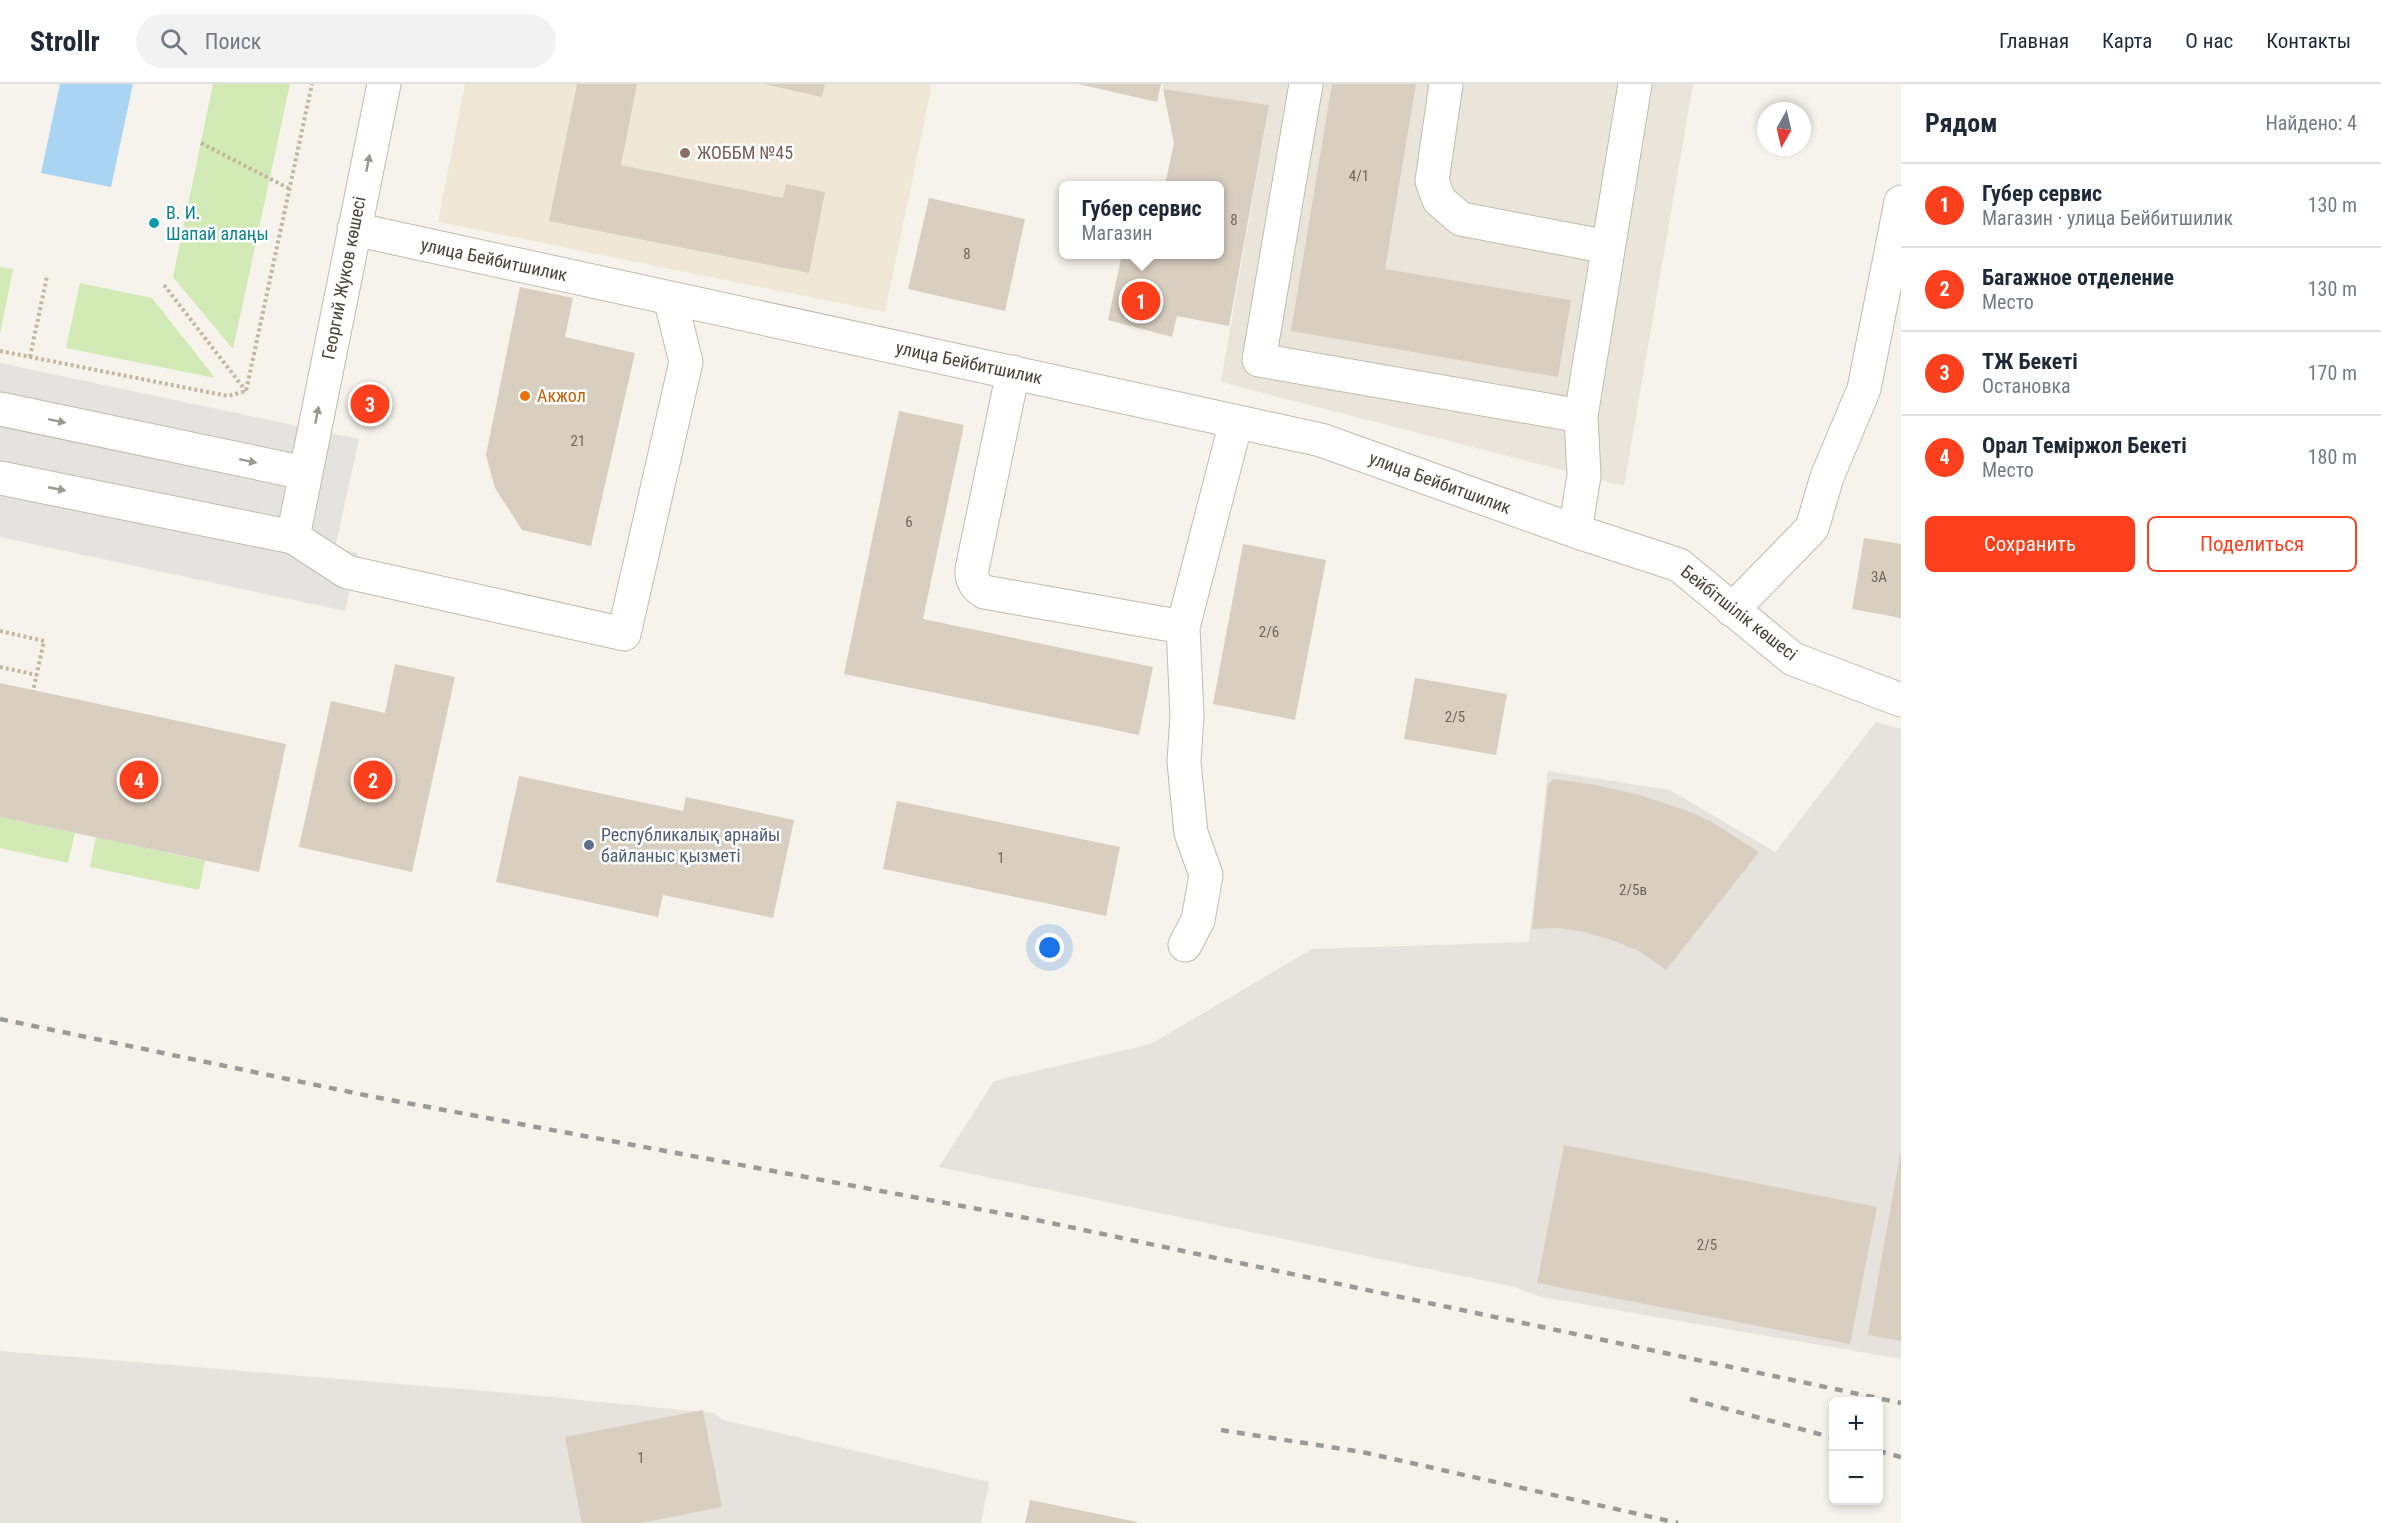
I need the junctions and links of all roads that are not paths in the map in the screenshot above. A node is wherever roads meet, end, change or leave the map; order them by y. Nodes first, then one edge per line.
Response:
1 (384, 84) edge
2 (1306, 84) edge
3 (1446, 84) edge
4 (1635, 84) edge
5 (1901, 202) edge
6 (354, 229) junction
7 (1608, 247) junction
8 (670, 298) junction
9 (1013, 372) junction
10 (0, 409) edge
11 (1581, 416) junction
12 (1236, 422) junction
13 (305, 473) junction
14 (0, 478) edge
15 (1575, 531) junction
16 (293, 537) junction
17 (1732, 610) junction
18 (1183, 627) junction
19 (1901, 700) edge
20 (1185, 945) dead end

6 -> 1 street, Георгий Жуков көшесі
2 - 11 street
3 - 7 street
4 - 7 street
5 - 17 street
6 - 8 street, улица Бейбитшилик
13 -> 6 street, Георгий Жуков көшесі
7 - 11 street
8 - 9 street, улица Бейбитшилик
8 - 16 street
9 - 12 street, улица Бейбитшилик
9 - 18 street
10 -> 13 street
11 - 15 street
12 - 15 street, улица Бейбитшилик
12 - 18 street
13 - 16 street, Георгий Жуков көшесі
14 -> 16 street
15 - 17 street, Бейбітшілік көшесі
17 - 19 street, Бейбітшілік көшесі
18 - 20 street

